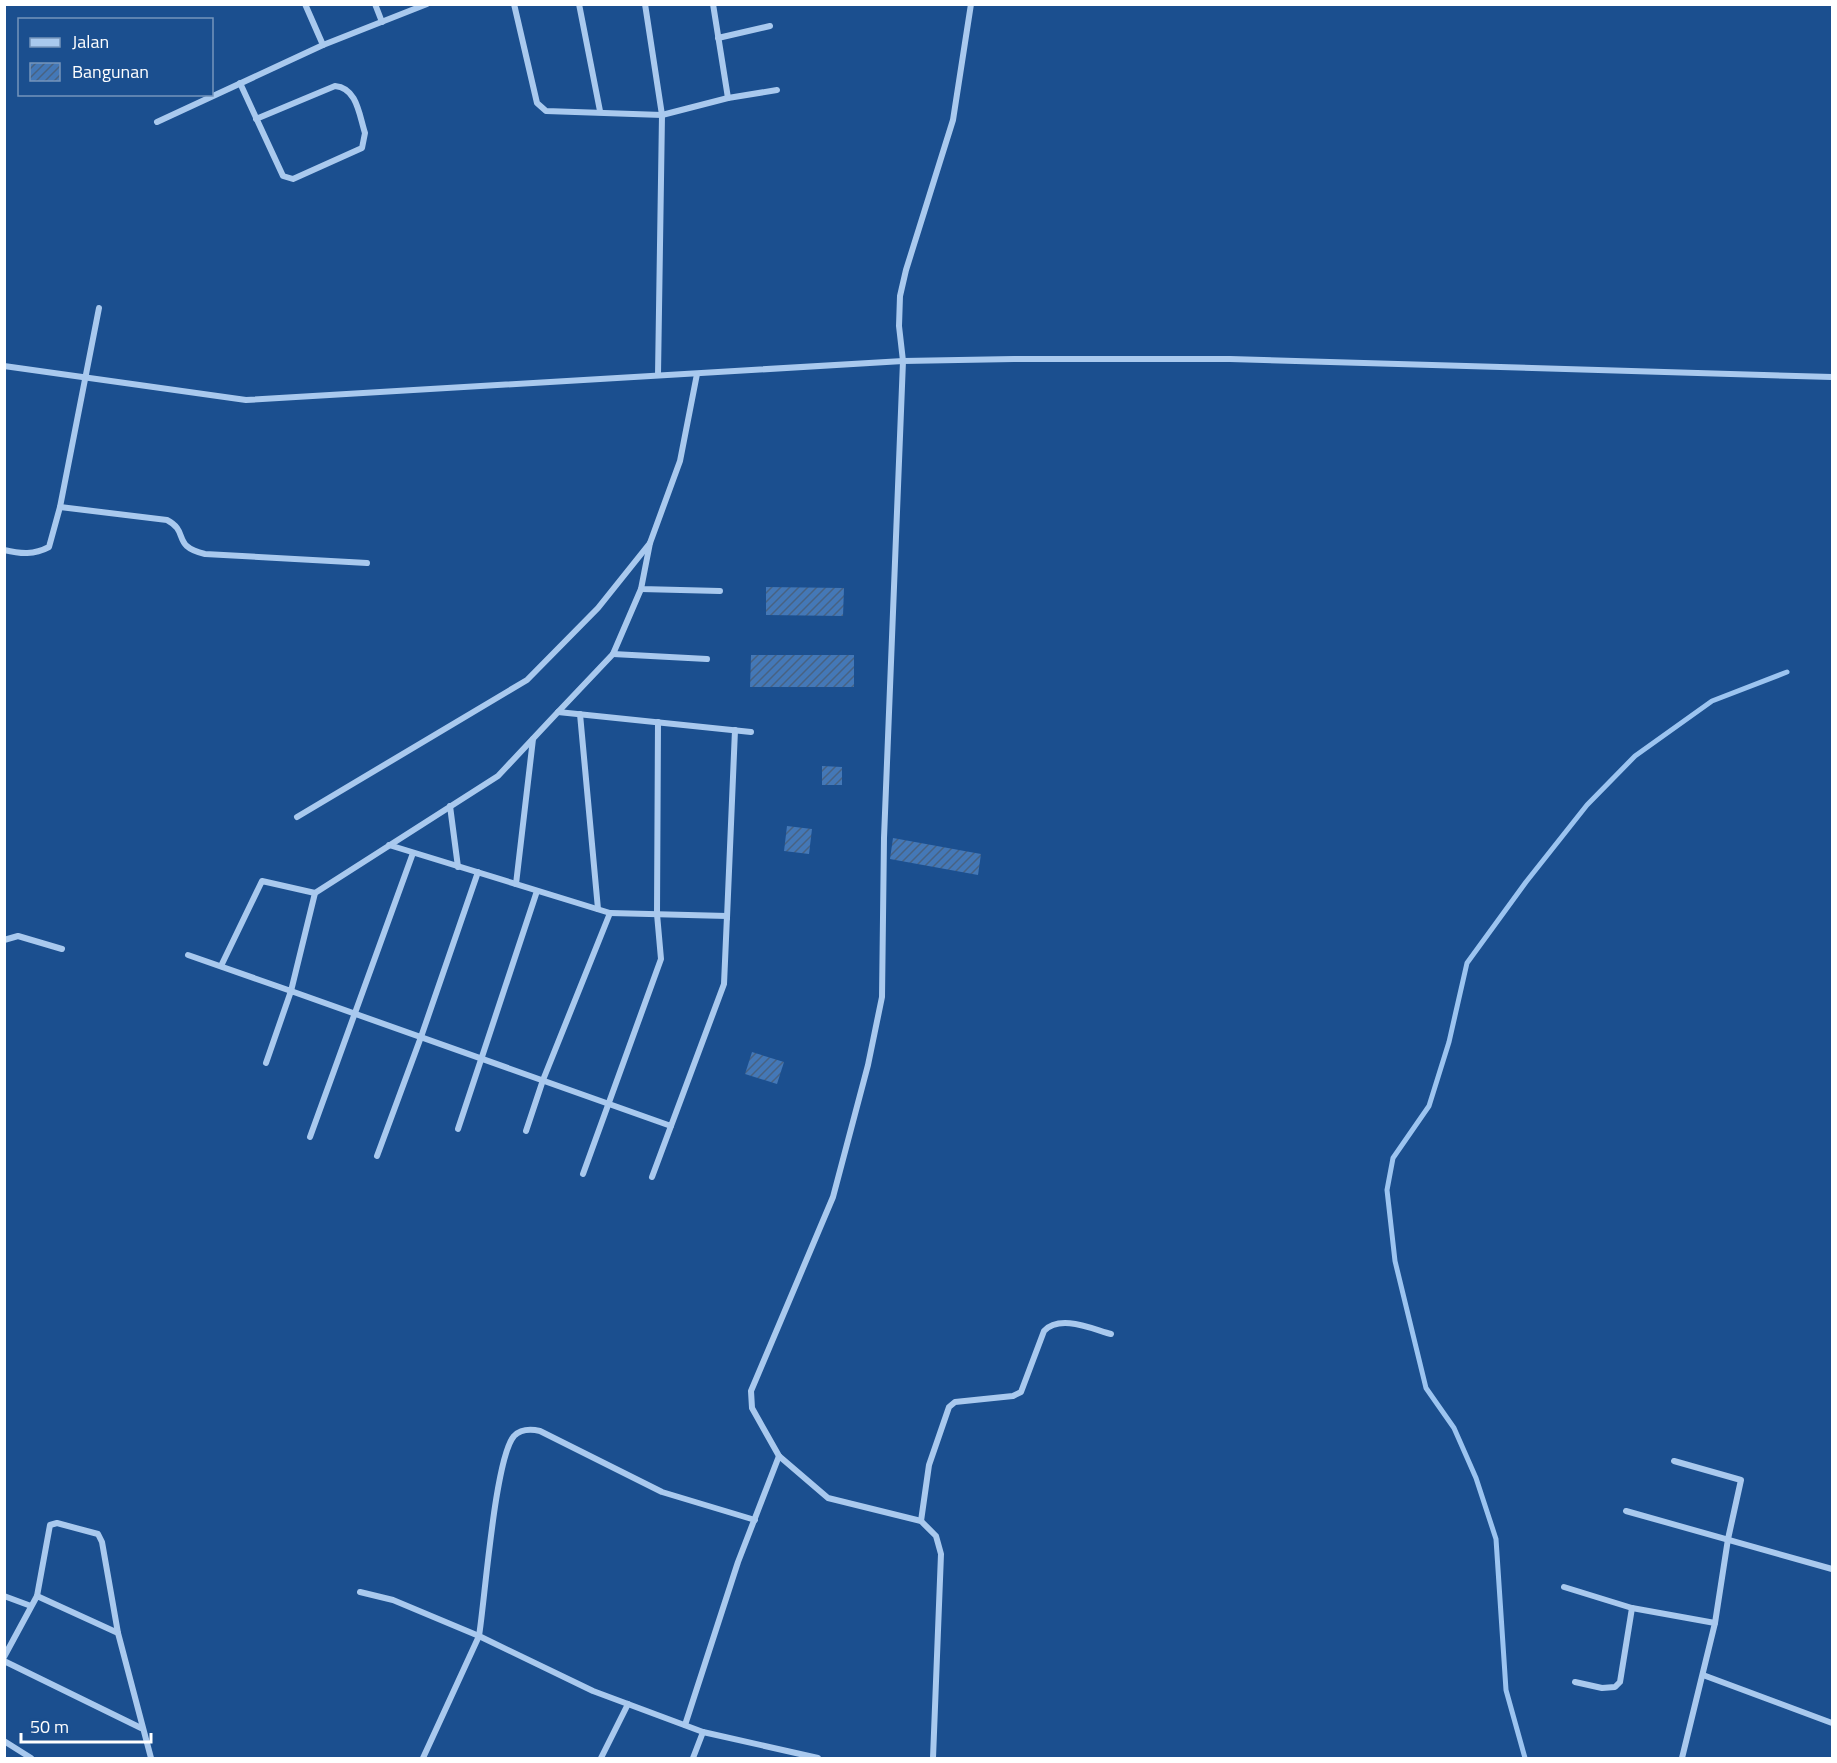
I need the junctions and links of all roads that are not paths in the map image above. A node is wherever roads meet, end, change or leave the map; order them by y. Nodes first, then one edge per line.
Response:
1 (305, 4) edge
2 (375, 4) edge
3 (428, 4) edge
4 (514, 4) edge
5 (579, 4) edge
6 (645, 4) edge
7 (713, 4) edge
8 (971, 4) edge
9 (382, 22) junction
10 (770, 26) dead end
11 (718, 38) junction
12 (323, 45) junction
13 (240, 83) junction
14 (777, 90) dead end
15 (212, 96) edge
16 (213, 96) edge
17 (728, 98) junction
18 (600, 111) junction
19 (662, 115) junction
20 (256, 119) junction
21 (157, 122) dead end
22 (99, 308) dead end
23 (903, 362) junction
24 (4, 366) edge
25 (697, 374) junction
26 (658, 375) junction
27 (87, 377) junction
28 (1833, 377) edge
29 (60, 507) junction
30 (650, 543) junction
31 (4, 550) edge
32 (367, 563) dead end
33 (641, 589) junction
34 (720, 591) dead end
35 (613, 654) junction
36 (707, 659) dead end
37 (558, 712) junction
38 (580, 714) junction
39 (658, 722) junction
40 (735, 730) junction
41 (752, 732) dead end
42 (533, 739) junction
43 (450, 806) junction
44 (297, 817) dead end
45 (389, 845) junction
46 (412, 853) junction
47 (458, 867) junction
48 (478, 873) junction
49 (516, 884) junction
50 (537, 891) junction
51 (315, 893) junction
52 (598, 909) junction
53 (610, 913) junction
54 (657, 914) junction
55 (727, 916) junction
56 (4, 940) edge
57 (62, 949) dead end
58 (188, 955) dead end
59 (725, 958) dead end
60 (220, 966) junction
61 (291, 991) junction
62 (356, 1014) junction
63 (422, 1037) junction
64 (482, 1059) junction
65 (266, 1063) dead end
66 (543, 1080) junction
67 (609, 1104) junction
68 (671, 1126) junction
69 (458, 1129) dead end
70 (526, 1131) dead end
71 (310, 1137) dead end
72 (377, 1156) dead end
73 (583, 1174) dead end
74 (652, 1177) dead end
75 (1111, 1334) dead end
76 (779, 1456) junction
77 (1674, 1461) dead end
78 (1626, 1511) dead end
79 (755, 1520) junction
80 (921, 1521) junction
81 (1728, 1539) junction
82 (1833, 1569) edge
83 (1564, 1587) dead end
84 (360, 1592) dead end
85 (4, 1596) edge
86 (37, 1596) junction
87 (31, 1606) junction
88 (1632, 1608) junction
89 (1715, 1623) junction
90 (118, 1633) junction
91 (479, 1636) junction
92 (4, 1659) edge
93 (1703, 1675) junction
94 (1575, 1682) dead end
95 (628, 1704) junction
96 (1833, 1724) edge
97 (686, 1725) junction
98 (141, 1728) junction
99 (703, 1732) junction
100 (4, 1741) edge
101 (31, 1758) edge
102 (151, 1758) edge
103 (423, 1758) edge
104 (601, 1758) edge
105 (693, 1758) edge
106 (818, 1758) edge
107 (933, 1758) edge
108 (1682, 1758) edge

1 - 12 street
2 - 9 street
3 - 9 street
4 - 18 street
5 - 18 street
6 - 19 street
7 - 11 street
8 - 23 street
9 - 12 street
10 - 11 street
11 - 17 street
12 - 13 street
13 - 16 street
13 - 20 street
14 - 17 street
15 - 21 street
17 - 19 street
18 - 19 street
19 - 26 street
20 - 20 street
22 - 27 street
23 - 25 street
23 - 28 street
23 - 76 street
24 - 27 street
25 - 26 street
25 - 30 street
26 - 27 street
27 - 29 street
29 - 31 street
29 - 32 street
30 - 33 street
30 - 44 street
33 - 34 street
33 - 35 street
35 - 36 street
35 - 37 street
37 - 38 street
37 - 42 street
38 - 39 street
38 - 52 street
39 - 40 street
39 - 54 street
40 - 41 street
40 - 55 street
42 - 43 street
42 - 49 street
43 - 45 street
43 - 47 street
45 - 46 street
45 - 51 street
46 - 47 street
46 - 62 street
47 - 48 street
48 - 49 street
48 - 63 street
49 - 50 street
50 - 52 street
50 - 64 street
51 - 60 street
51 - 61 street
52 - 53 street
53 - 54 street
53 - 66 street
54 - 55 street
54 - 67 street
55 - 59 street
55 - 68 street
56 - 57 street
58 - 60 street
60 - 61 street
61 - 62 street
61 - 65 street
62 - 63 street
62 - 71 street
63 - 64 street
63 - 72 street
64 - 66 street
64 - 69 street
66 - 67 street
66 - 70 street
67 - 68 street
67 - 73 street
68 - 74 street
75 - 80 street
76 - 79 street
76 - 80 street
77 - 81 street
78 - 81 street
79 - 91 street
79 - 97 street
80 - 107 street
81 - 82 street
81 - 89 street
83 - 88 street
84 - 91 street
85 - 87 street
86 - 87 street
86 - 90 street
86 - 90 street
87 - 92 street
88 - 89 street
88 - 94 street
89 - 93 street
90 - 98 street
91 - 95 street
91 - 103 street
92 - 98 street
93 - 96 street
93 - 108 street
95 - 97 street
95 - 104 street
97 - 99 street
98 - 102 street
99 - 105 street
99 - 106 street
100 - 101 street

